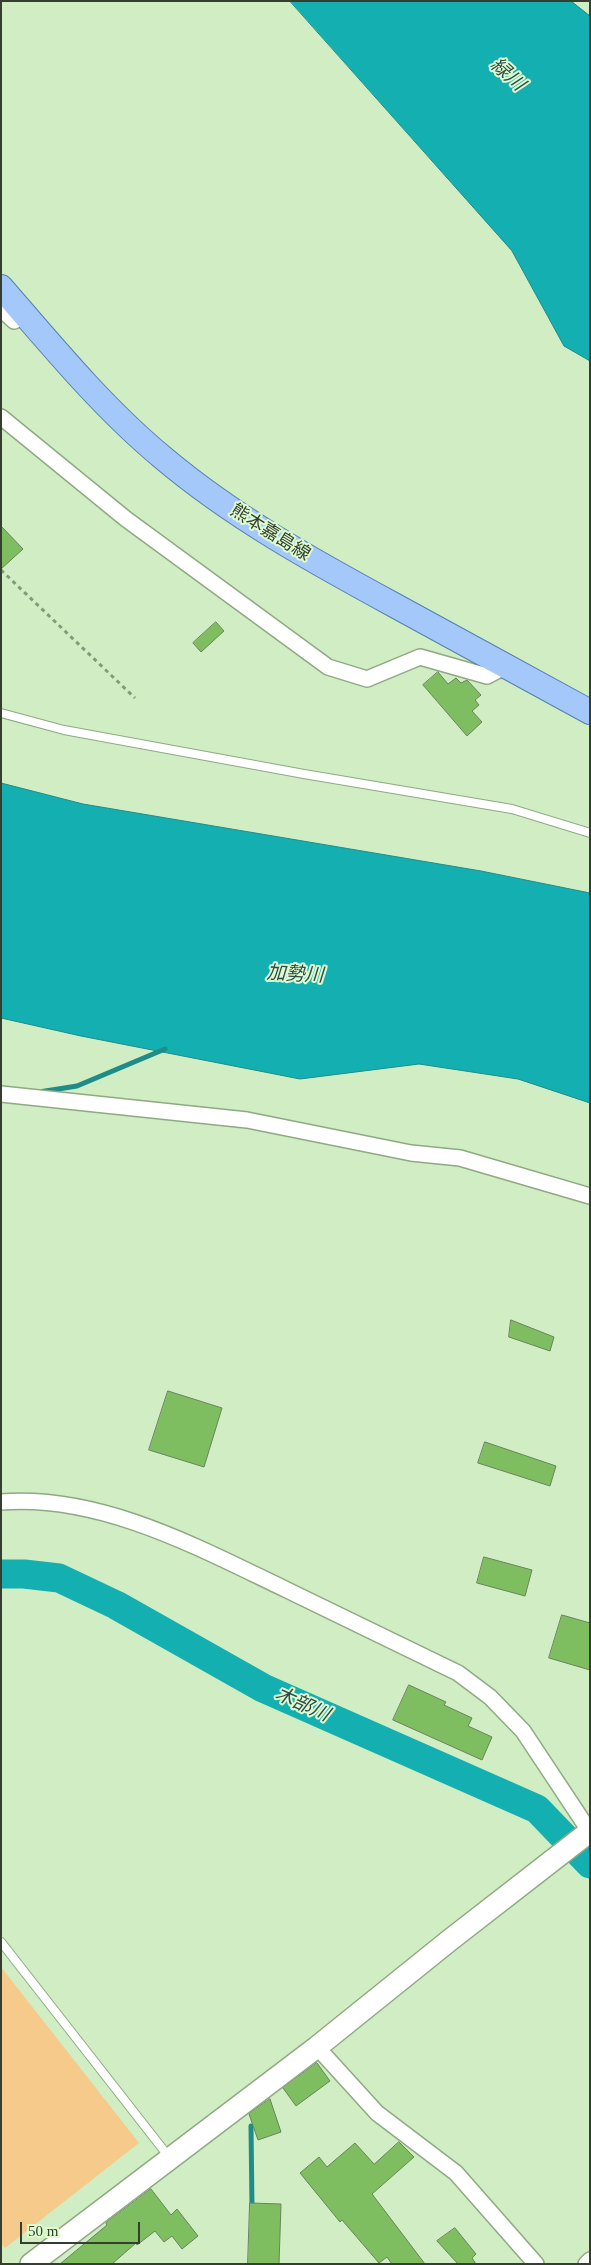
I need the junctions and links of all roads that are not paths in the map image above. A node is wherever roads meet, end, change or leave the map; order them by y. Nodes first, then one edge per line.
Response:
1 (1, 287) edge
2 (1, 309) edge
3 (26, 316) junction
4 (1, 417) edge
5 (506, 666) junction
6 (590, 712) edge
7 (1, 713) edge
8 (590, 833) edge
9 (1, 1094) edge
10 (590, 1196) edge
11 (1, 1502) edge
12 (587, 1835) edge
13 (1, 1942) edge
14 (317, 2047) junction
15 (170, 2159) junction
16 (590, 2260) edge
17 (31, 2264) edge
18 (536, 2264) edge
19 (586, 2264) edge

1 - 3 main road, 熊本嘉島線
2 - 3 street
3 - 5 main road, 熊本嘉島線
4 - 5 street
5 - 6 main road, 熊本嘉島線
7 - 8 lane
9 - 10 street
11 - 12 street
12 - 14 street
13 - 15 lane
14 - 15 street
14 - 18 street
15 - 17 street
16 - 19 street

